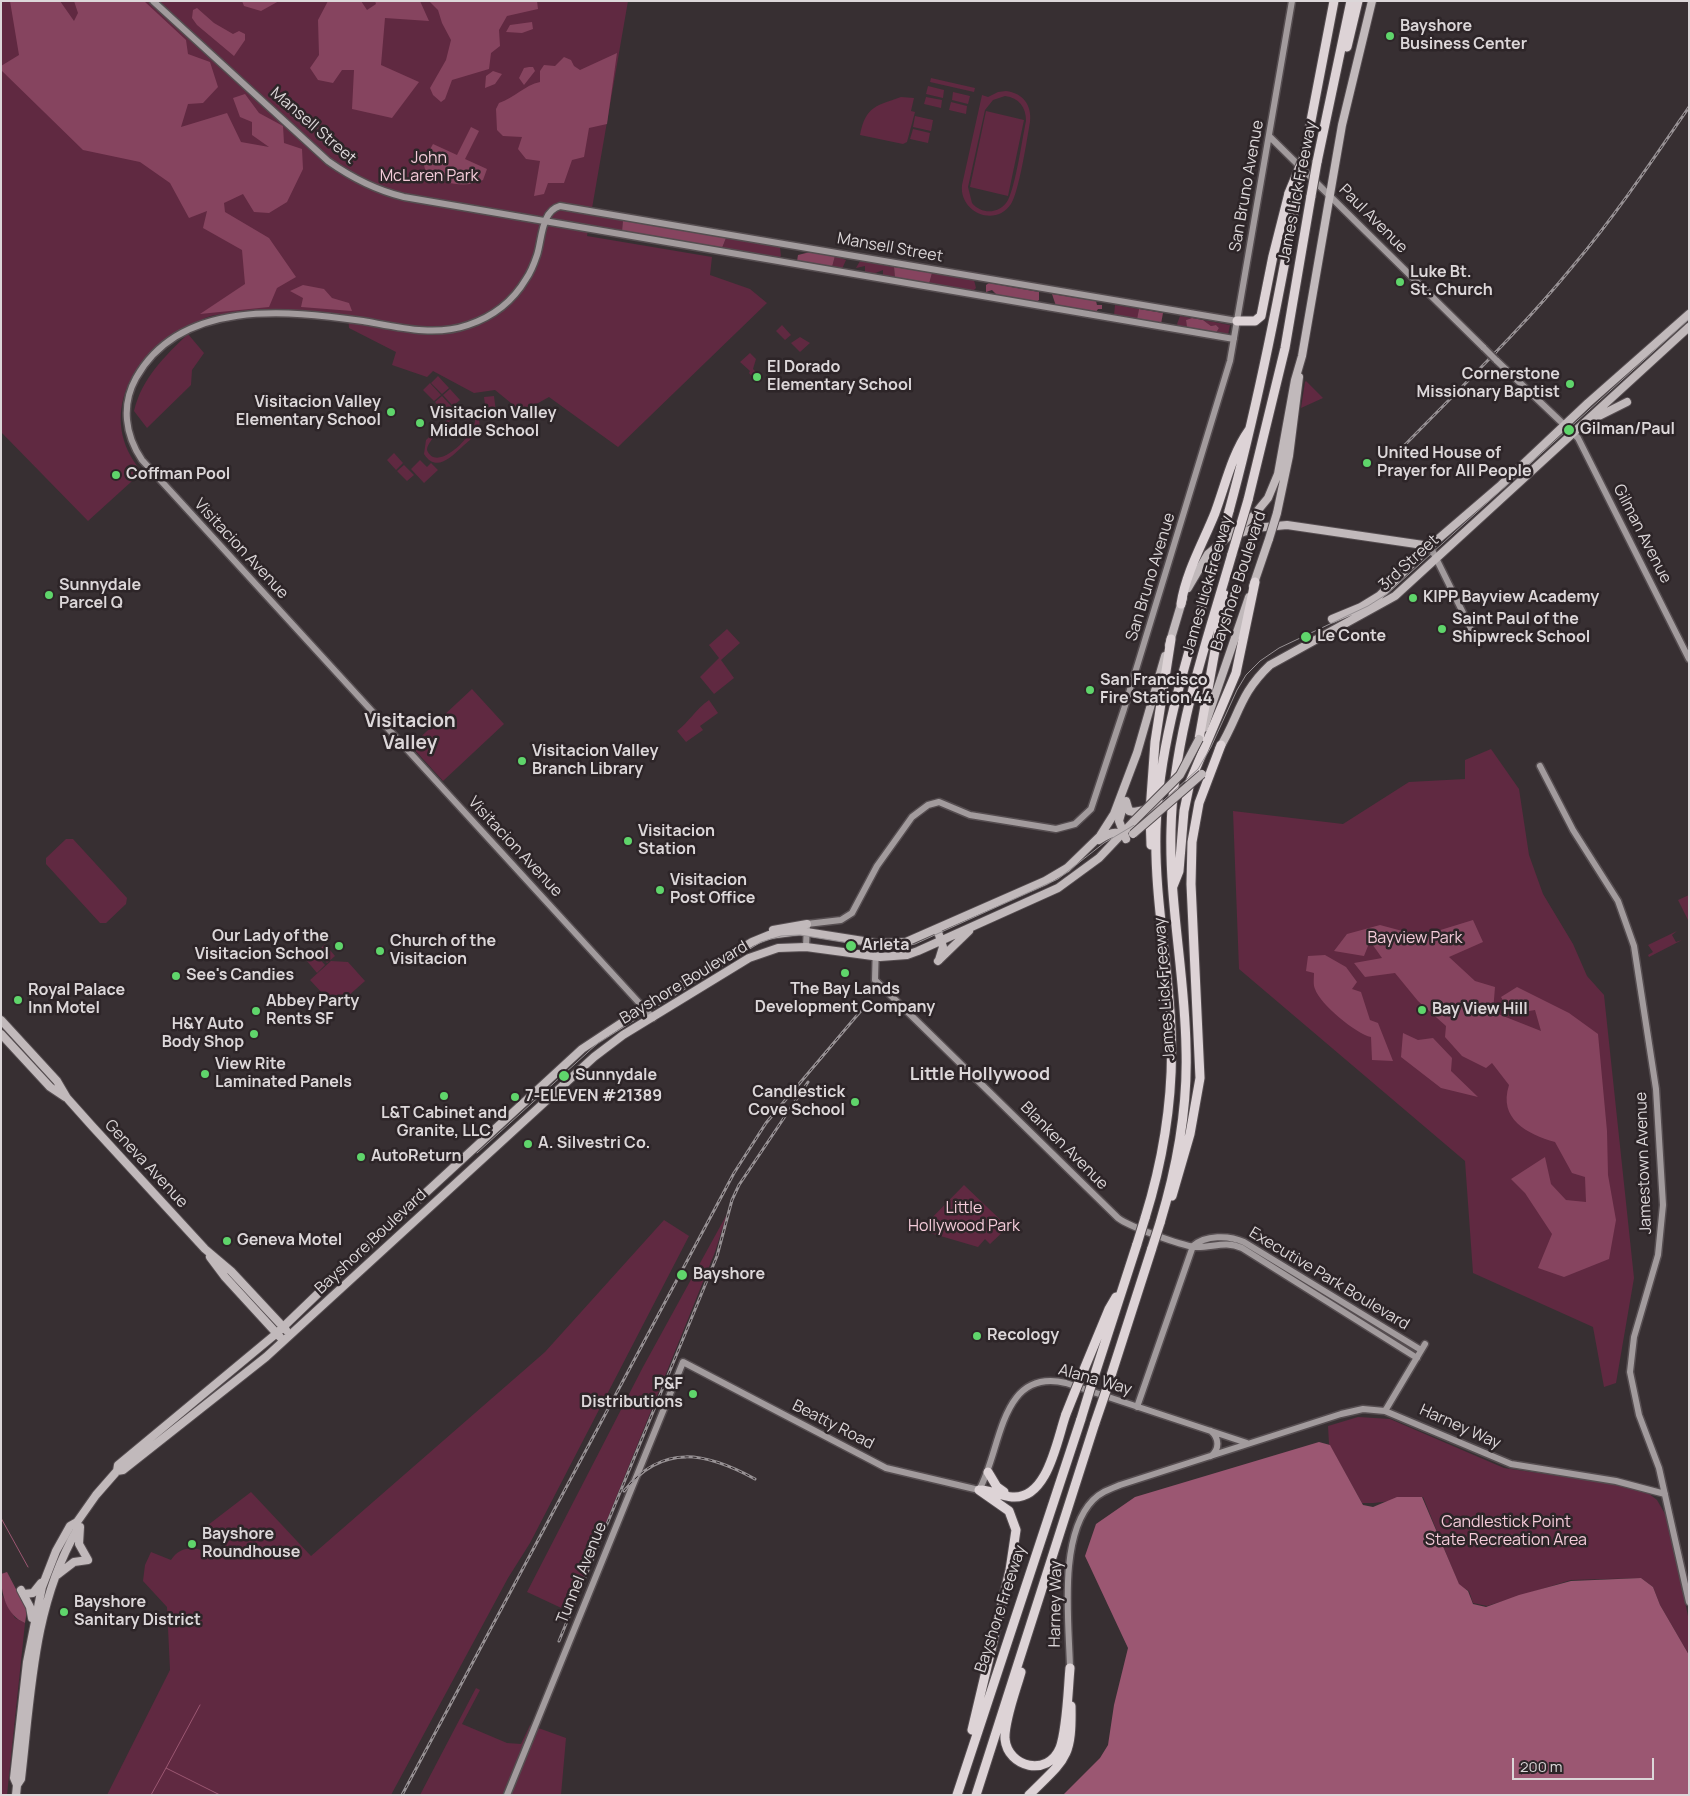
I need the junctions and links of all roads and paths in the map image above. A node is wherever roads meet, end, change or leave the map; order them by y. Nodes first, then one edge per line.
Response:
1 (153, 1) edge
2 (1292, 1) edge
3 (1334, 1) edge
4 (1351, 1) edge
5 (1358, 1) edge
6 (1372, 1) edge
7 (1336, 78) junction
8 (1269, 136) junction
9 (1294, 192) junction
10 (1330, 195) junction
11 (545, 220) junction
12 (1689, 314) edge
13 (1237, 321) junction
14 (1689, 327) edge
15 (1234, 339) junction
16 (1300, 368) junction
17 (1628, 402) dead end
18 (1588, 421) junction
19 (1252, 426) junction
20 (1563, 426) junction
21 (1574, 434) junction
22 (1430, 546) junction
23 (1214, 548) junction
24 (1231, 557) junction
25 (1436, 559) junction
26 (1255, 582) junction
27 (1181, 604) junction
28 (1332, 619) dead end
29 (1474, 635) dead end
30 (1171, 639) junction
31 (1689, 659) edge
32 (1199, 739) junction
33 (1221, 745) junction
34 (1137, 753) junction
35 (1540, 766) dead end
36 (1126, 796) junction
37 (1144, 810) junction
38 (1126, 835) junction
39 (1089, 846) junction
40 (1172, 888) junction
41 (1158, 892) junction
42 (808, 928) junction
43 (973, 928) junction
44 (937, 929) junction
45 (942, 941) junction
46 (876, 943) junction
47 (806, 947) junction
48 (874, 957) junction
49 (644, 1008) junction
50 (653, 1018) junction
51 (1, 1020) edge
52 (1, 1034) edge
53 (67, 1098) junction
54 (1160, 1223) junction
55 (1193, 1246) junction
56 (205, 1249) junction
57 (1124, 1284) junction
58 (283, 1327) junction
59 (277, 1333) junction
60 (290, 1335) junction
61 (284, 1341) junction
62 (1417, 1358) junction
63 (683, 1362) joint
64 (1137, 1407) junction
65 (1385, 1411) junction
66 (1207, 1430) junction
67 (1076, 1433) joint
68 (1237, 1439) junction
69 (1090, 1441) joint
70 (1247, 1443) junction
71 (1228, 1451) junction
72 (1210, 1457) junction
73 (117, 1471) junction
74 (988, 1472) junction
75 (979, 1490) junction
76 (1030, 1491) junction
77 (1665, 1494) junction
78 (78, 1520) junction
79 (1056, 1546) junction
80 (50, 1576) junction
81 (1689, 1602) edge
82 (33, 1624) junction
83 (1070, 1668) junction
84 (961, 1782) junction
85 (17, 1785) junction
86 (16, 1795) edge
87 (507, 1795) edge
88 (957, 1795) edge
89 (976, 1795) edge
90 (1029, 1795) edge

1 - 11 street, Mansell Street
2 - 8 street, San Bruno Avenue
3 - 9 highway, James Lick Freeway, bridge
4 - 7 highway, James Lick Freeway
5 - 7 highway
6 - 10 main road, Bayshore Boulevard
7 - 24 highway, James Lick Freeway, bridge
8 - 10 street, Paul Avenue
8 - 13 street, San Bruno Avenue
9 - 13 highway
9 - 19 highway, James Lick Freeway
10 - 16 main road, Bayshore Boulevard
10 - 20 street, Paul Avenue, bridge
11 - 13 street, Mansell Street
11 - 15 street, Mansell Street
11 - 49 street, Visitacion Avenue
12 - 20 main road, 3rd Street
13 - 15 street, San Bruno Avenue
14 - 18 main road, 3rd Street
15 - 42 street, San Bruno Avenue
16 - 23 main road, Bayshore Boulevard
16 - 26 main road, Bayshore Boulevard, bridge
17 - 18 main road
18 - 21 main road, 3rd Street
19 - 27 highway
19 - 41 highway, James Lick Freeway, bridge
20 - 21 street, Gilman Avenue
20 - 22 main road, 3rd Street
21 - 25 main road, 3rd Street
21 - 31 street, Gilman Avenue
22 - 23 main road
22 - 25 street
22 - 28 main road, 3rd Street
23 - 27 main road, Bayshore Boulevard
24 - 32 highway
24 - 40 highway, James Lick Freeway
25 - 29 street
25 - 33 main road, 3rd Street
26 - 32 main road, Bayshore Boulevard
26 - 40 highway
27 - 30 main road, Bayshore Boulevard
30 - 34 main road, Bayshore Boulevard
30 - 41 highway
32 - 37 main road, Bayshore Boulevard, bridge
33 - 38 main road, 3rd Street, bridge
33 - 54 highway
34 - 36 main road
34 - 39 main road, Bayshore Boulevard
35 - 77 street, Jamestown Avenue
36 - 37 main road, bridge
36 - 38 main road
37 - 38 main road, Bayshore Boulevard, bridge
38 - 39 main road
38 - 43 main road, Bayshore Boulevard
39 - 44 main road, Bayshore Boulevard
40 - 54 highway, James Lick Freeway
41 - 57 highway, James Lick Freeway, bridge
42 - 46 main road, Bayshore Boulevard
42 - 47 street
42 - 49 main road, Bayshore Boulevard
43 - 45 main road, Bayshore Boulevard
43 - 45 main road
44 - 45 main road
44 - 46 main road, Bayshore Boulevard
45 - 48 main road, Bayshore Boulevard
46 - 48 street, Blanken Avenue
47 - 48 main road, Bayshore Boulevard
47 - 50 main road, Bayshore Boulevard
48 - 55 street, Blanken Avenue
49 - 50 street, Visitacion Avenue
49 - 58 main road, Bayshore Boulevard
50 - 60 main road, Bayshore Boulevard
51 - 53 main road, Geneva Avenue
52 - 53 main road, Geneva Avenue
53 - 56 main road, Geneva Avenue
54 - 69 highway, James Lick Freeway, bridge
55 - 62 street, Executive Park Boulevard
55 - 62 street, Executive Park Boulevard
55 - 64 street
56 - 58 main road, Geneva Avenue
56 - 59 main road, Geneva Avenue
57 - 67 highway, James Lick Freeway, bridge
57 - 76 highway, bridge
58 - 59 main road, Bayshore Boulevard
58 - 60 main road, Geneva Avenue
59 - 61 main road, Geneva Avenue
59 - 73 main road, Bayshore Boulevard
60 - 61 main road, Bayshore Boulevard
61 - 73 main road, Bayshore Boulevard
62 - 65 street, Executive Park Boulevard
63 - 75 street, Beatty Road
63 - 87 street, Tunnel Avenue
64 - 66 street, Alana Way
64 - 74 street, Alana Way
65 - 70 street, Harney Way
65 - 77 street, Harney Way
66 - 68 street, Alana Way
66 - 72 street
67 - 84 highway, Bayshore Freeway
68 - 70 street
68 - 71 street
69 - 79 highway, Bayshore Freeway
70 - 71 street, Harney Way
71 - 72 street, Harney Way
72 - 83 street, Harney Way
73 - 78 main road, Bayshore Boulevard
74 - 75 street, Alana Way
74 - 76 highway
75 - 76 highway
75 - 84 highway
77 - 81 street, Jamestown Avenue
78 - 80 main road, Bayshore Boulevard
78 - 80 main road
79 - 83 highway
79 - 89 highway, Bayshore Freeway
80 - 82 main road, Bayshore Boulevard
80 - 82 main road
80 - 85 main road, Bayshore Boulevard
82 - 85 main road, Bayshore Boulevard
83 - 90 highway
84 - 88 highway, Bayshore Freeway
85 - 86 main road, Bayshore Boulevard

